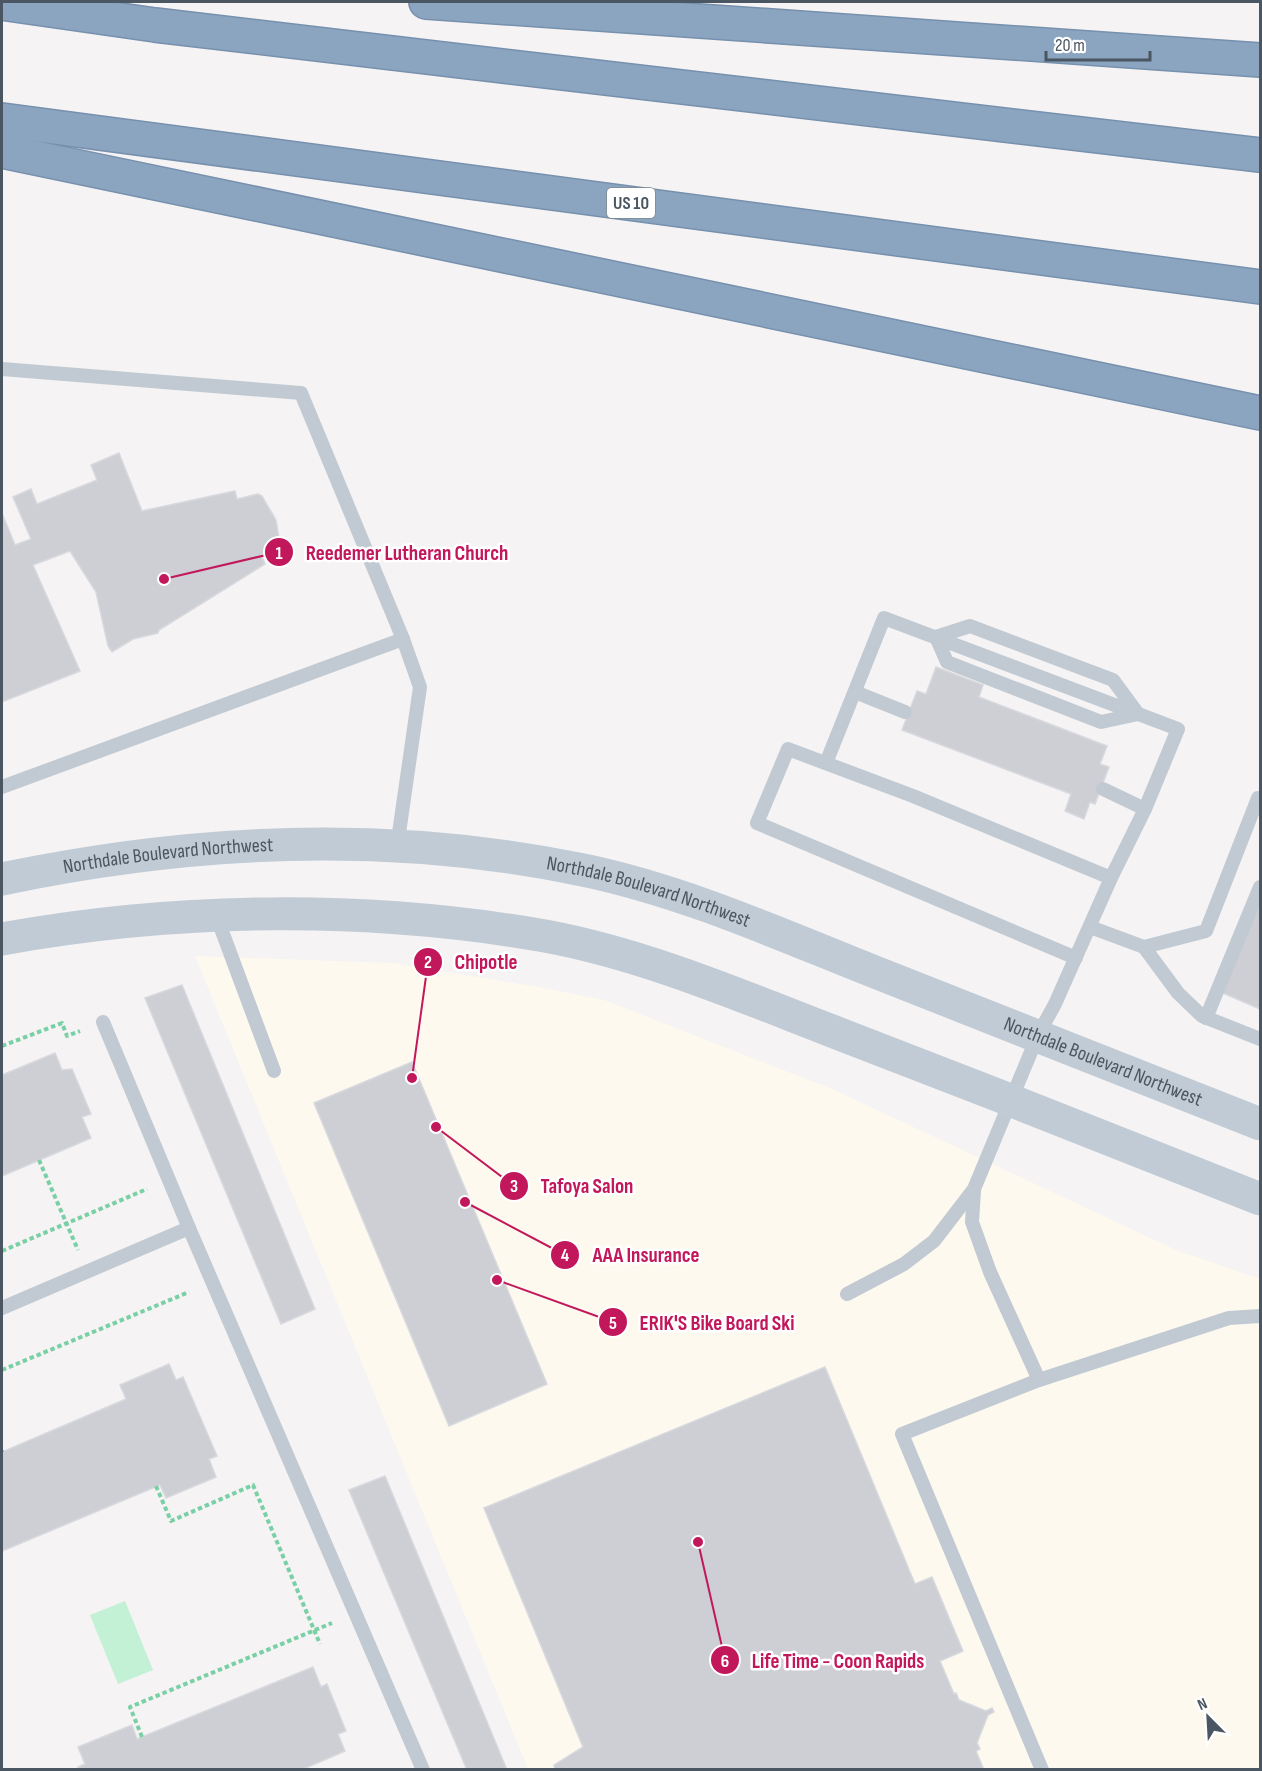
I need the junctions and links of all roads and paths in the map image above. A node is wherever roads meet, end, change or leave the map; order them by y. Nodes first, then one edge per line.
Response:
1 (426, 2) edge
2 (2, 3) edge
3 (1260, 60) edge
4 (2, 120) edge
5 (2, 151) edge
6 (1260, 155) edge
7 (1260, 287) edge
8 (2, 369) edge
9 (1260, 413) edge
10 (936, 637) junction
11 (403, 639) junction
12 (855, 692) junction
13 (905, 712) dead end
14 (1138, 714) junction
15 (826, 763) junction
16 (2, 787) edge
17 (1102, 789) dead end
18 (1260, 798) edge
19 (1145, 809) junction
20 (397, 846) junction
21 (1111, 878) junction
22 (2, 879) edge
23 (1260, 886) edge
24 (216, 915) junction
25 (1090, 927) junction
26 (2, 939) edge
27 (1144, 947) junction
28 (1076, 958) junction
29 (1206, 1018) junction
30 (103, 1022) joint
31 (1038, 1035) junction
32 (1260, 1039) edge
33 (2, 1046) edge
34 (274, 1071) dead end
35 (1011, 1100) junction
36 (1260, 1124) edge
37 (39, 1160) dead end
38 (169, 1179) junction
39 (974, 1188) junction
40 (1260, 1199) edge
41 (67, 1223) junction
42 (189, 1228) junction
43 (2, 1251) edge
44 (87, 1272) junction
45 (213, 1283) junction
46 (848, 1294) dead end
47 (2, 1308) edge
48 (1260, 1316) edge
49 (2, 1370) edge
50 (1039, 1380) junction
51 (156, 1486) dead end
52 (355, 1613) junction
53 (314, 1630) junction
54 (320, 1644) dead end
55 (142, 1737) dead end
56 (423, 1770) edge
57 (1042, 1770) edge

1 - 3 highway
2 - 6 highway
4 - 7 highway, US 10
5 - 9 highway
8 - 11 lane
10 - 12 lane
10 - 14 lane
10 - 14 lane
10 - 14 lane
11 - 16 lane
11 - 20 lane
12 - 13 lane
12 - 15 lane
14 - 19 lane
15 - 21 lane
15 - 28 lane
17 - 19 lane
18 - 27 lane
19 - 21 lane
20 - 22 street, Northdale Boulevard Northwest
20 - 31 street, Northdale Boulevard Northwest
21 - 25 lane
23 - 29 lane
24 - 26 street
24 - 34 lane
24 - 35 street
25 - 27 lane
25 - 28 lane
27 - 29 lane
28 - 31 lane
29 - 32 lane
30 - 33 path
30 - 38 lane
31 - 35 lane
31 - 36 street, Northdale Boulevard Northwest
35 - 39 lane
35 - 40 street
37 - 41 path
38 - 41 path
38 - 42 lane
39 - 46 lane
39 - 50 lane
41 - 43 path
41 - 44 path
42 - 44 lane
42 - 45 lane
44 - 47 lane
45 - 49 path
45 - 52 lane
48 - 50 lane
50 - 57 lane
51 - 53 path
52 - 53 path
52 - 56 lane
53 - 54 path
53 - 55 path

